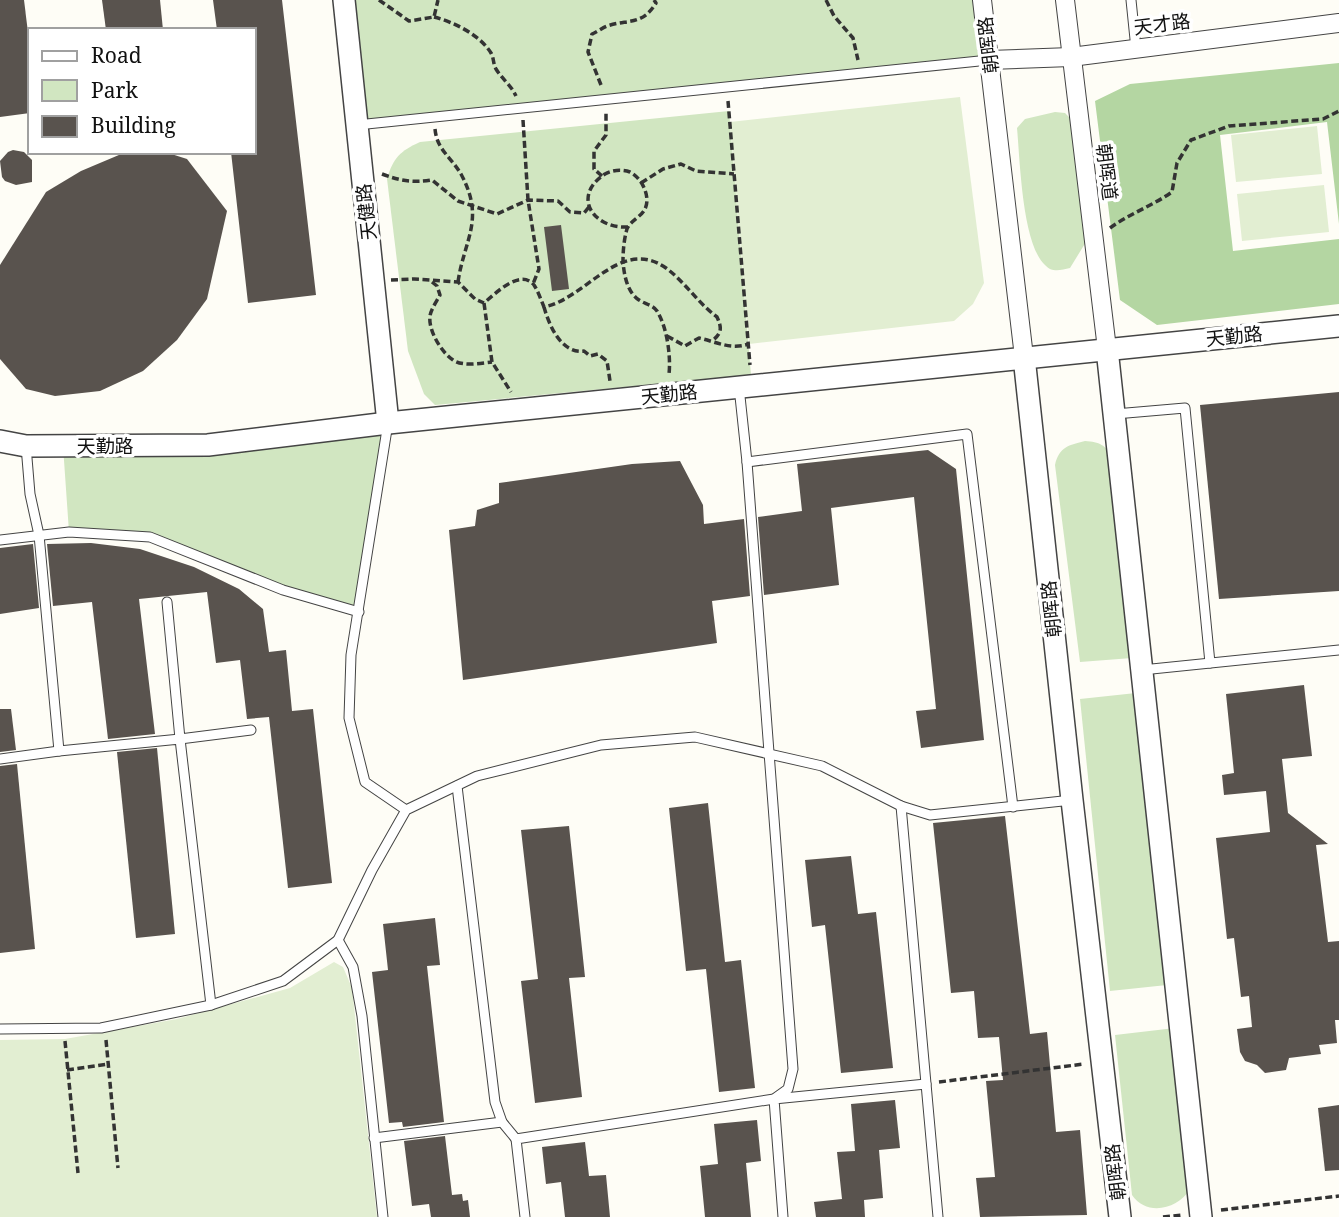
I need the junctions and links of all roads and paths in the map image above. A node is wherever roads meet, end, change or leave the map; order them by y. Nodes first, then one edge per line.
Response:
1 (344, 0) edge
2 (379, 0) edge
3 (438, 0) edge
4 (826, 0) edge
5 (982, 0) edge
6 (1065, 0) edge
7 (1131, 0) edge
8 (656, 1) edge
9 (434, 17) junction
10 (1339, 23) edge
11 (1136, 49) junction
12 (1071, 57) junction
13 (989, 60) junction
14 (861, 72) junction
15 (726, 86) junction
16 (606, 99) junction
17 (521, 108) junction
18 (1339, 111) edge
19 (433, 117) junction
20 (357, 125) junction
21 (362, 169) junction
22 (734, 173) junction
23 (602, 176) junction
24 (641, 183) junction
25 (528, 200) junction
26 (472, 205) junction
27 (589, 207) junction
28 (628, 227) junction
29 (1094, 240) junction
30 (623, 262) junction
31 (431, 281) junction
32 (374, 282) junction
33 (458, 282) junction
34 (533, 284) junction
35 (484, 303) junction
36 (544, 307) junction
37 (1339, 326) edge
38 (665, 335) junction
39 (712, 341) junction
40 (749, 344) junction
41 (1107, 349) junction
42 (1024, 357) junction
43 (492, 362) junction
44 (745, 386) junction
45 (667, 394) junction
46 (610, 400) junction
47 (515, 410) junction
48 (1114, 414) junction
49 (388, 423) junction
50 (0, 441) edge
51 (26, 446) junction
52 (747, 462) junction
53 (39, 535) junction
54 (0, 540) edge
55 (167, 603) dead end
56 (359, 611) junction
57 (1339, 650) edge
58 (1210, 663) junction
59 (1141, 670) junction
60 (251, 730) dead end
61 (180, 739) junction
62 (59, 751) junction
63 (770, 753) junction
64 (0, 759) edge
65 (457, 786) junction
66 (1072, 800) junction
67 (901, 806) junction
68 (1013, 807) junction
69 (406, 810) junction
70 (338, 940) junction
71 (211, 1005) junction
72 (104, 1027) junction
73 (64, 1028) junction
74 (0, 1029) edge
75 (1102, 1062) junction
76 (109, 1064) junction
77 (67, 1070) junction
78 (926, 1084) junction
79 (774, 1099) junction
80 (502, 1122) junction
81 (374, 1138) junction
82 (516, 1139) junction
83 (118, 1168) dead end
84 (78, 1173) dead end
85 (1339, 1196) edge
86 (1201, 1215) edge
87 (383, 1217) edge
88 (525, 1217) edge
89 (783, 1217) edge
90 (939, 1217) edge
91 (1120, 1217) edge
92 (1163, 1217) edge

1 - 20 street, 天健路
2 - 9 path
3 - 9 path
4 - 14 path
5 - 13 street, 朝晖路
6 - 12 street, 朝晖道
7 - 11 lane
8 - 16 path
9 - 17 path
10 - 11 street, 天才路
11 - 12 street, 天才路
12 - 13 street, 天才路
12 - 29 street, 朝晖道
13 - 14 lane
13 - 42 street, 朝晖路
14 - 15 lane
15 - 16 lane
15 - 22 path
16 - 17 lane
16 - 23 path
17 - 19 lane
17 - 25 path
18 - 29 path
19 - 20 lane
19 - 26 path
20 - 21 street, 天健路
21 - 26 path
21 - 32 street, 天健路
22 - 24 path
22 - 40 path
23 - 24 path
23 - 27 path
24 - 28 path
25 - 26 path
25 - 27 path
25 - 34 path
26 - 33 path
27 - 28 path
28 - 30 path
29 - 41 street, 朝晖道
30 - 36 path
30 - 38 path
30 - 39 path
31 - 32 path
31 - 33 path
31 - 43 path
32 - 49 street, 天健路
33 - 35 path
34 - 35 path
34 - 36 path
35 - 43 path
36 - 46 path
37 - 41 street, 天勤路
38 - 39 path
38 - 45 path
39 - 40 path
40 - 44 path
41 - 42 street, 天勤路
41 - 48 street
42 - 44 street, 天勤路
42 - 66 street, 朝晖路
43 - 47 path
44 - 45 street, 天勤路
44 - 52 lane
45 - 46 street, 天勤路
46 - 47 street, 天勤路
47 - 49 street, 天勤路
48 - 58 lane
48 - 59 street
49 - 51 street, 天勤路
49 - 56 lane
50 - 51 street, 天勤路
51 - 53 lane
52 - 63 lane
52 - 68 lane
53 - 54 lane
53 - 56 lane
53 - 62 lane
55 - 61 lane
56 - 69 lane
57 - 58 lane
58 - 59 lane
59 - 86 street
60 - 61 lane
61 - 62 lane
61 - 71 lane
62 - 64 lane
63 - 65 lane
63 - 67 lane
63 - 79 lane
65 - 69 lane
65 - 80 lane
66 - 68 lane
66 - 75 street, 朝晖路
67 - 68 lane
67 - 78 lane
69 - 70 lane
70 - 71 lane
70 - 81 lane
71 - 72 lane
72 - 73 lane
72 - 76 path
73 - 74 lane
73 - 77 path
75 - 78 path
75 - 91 street, 朝晖路
76 - 77 path
76 - 83 path
77 - 84 path
78 - 79 lane
78 - 90 lane
79 - 82 lane
79 - 89 lane
80 - 81 lane
80 - 82 lane
81 - 87 lane
82 - 88 lane
85 - 86 path
86 - 92 path

